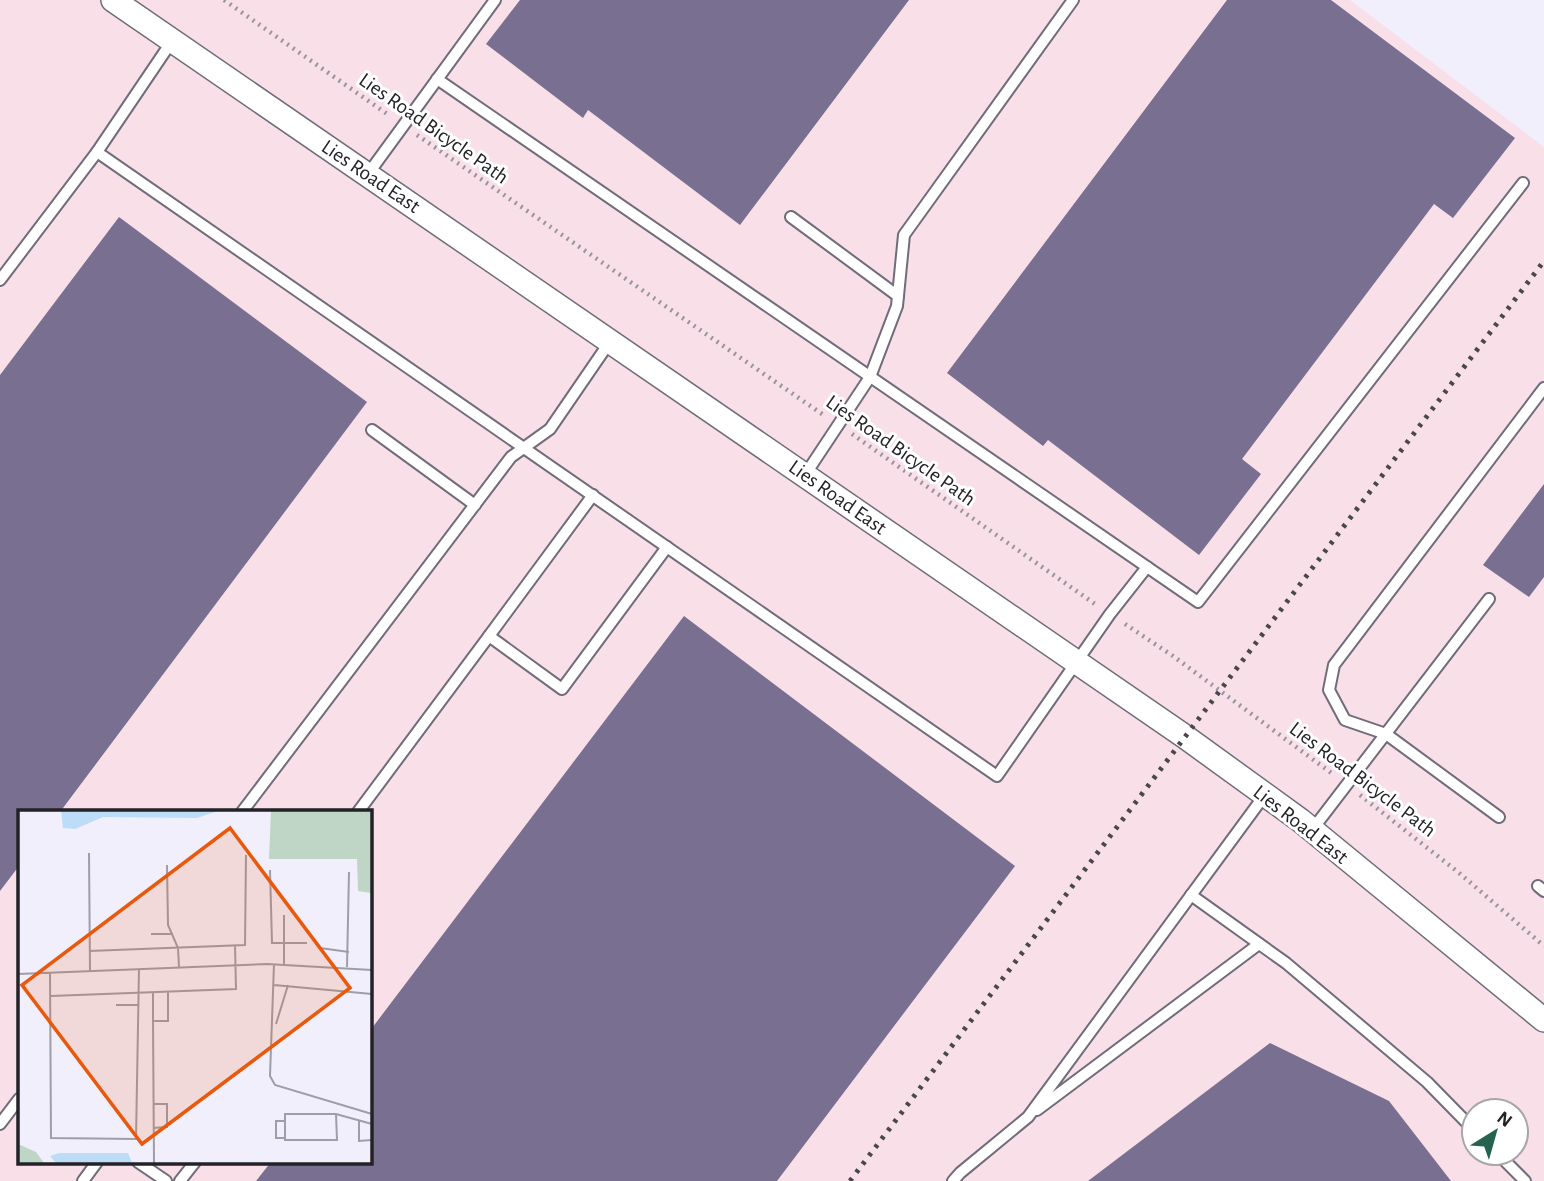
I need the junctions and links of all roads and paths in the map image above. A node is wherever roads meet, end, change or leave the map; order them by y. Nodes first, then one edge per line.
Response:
1 (113, 0) edge
2 (224, 0) edge
3 (495, 0) edge
4 (1073, 0) edge
5 (172, 41) junction
6 (437, 79) junction
7 (403, 125) junction
8 (97, 152) junction
9 (368, 174) junction
10 (1523, 183) dead end
11 (791, 217) dead end
12 (0, 280) edge
13 (898, 296) junction
14 (611, 340) junction
15 (870, 377) junction
16 (1544, 388) edge
17 (838, 424) junction
18 (372, 430) dead end
19 (524, 448) junction
20 (805, 475) junction
21 (593, 495) junction
22 (475, 505) junction
23 (667, 547) junction
24 (1147, 567) junction
25 (1489, 599) dead end
26 (1110, 614) junction
27 (489, 636) junction
28 (1077, 663) junction
29 (1386, 734) junction
30 (1347, 785) junction
31 (1264, 796) junction
32 (244, 810) edge
33 (359, 810) edge
34 (1499, 817) dead end
35 (1312, 830) junction
36 (1191, 895) junction
37 (1259, 944) junction
38 (1544, 946) edge
39 (1544, 1020) edge
40 (18, 1100) edge
41 (1460, 1116) edge
42 (1028, 1117) junction
43 (0, 1124) edge
44 (96, 1164) edge
45 (141, 1164) edge
46 (193, 1164) edge
47 (1511, 1167) edge
48 (83, 1181) edge
49 (166, 1181) edge
50 (180, 1181) edge
51 (953, 1181) edge
52 (1525, 1181) edge

1 - 5 street, Lies Road East
2 - 7 path, Lies Road Bicycle Path
3 - 6 lane
4 - 13 lane
5 - 8 lane
5 - 9 street, Lies Road East
6 - 7 lane
6 - 15 lane
7 - 9 lane
7 - 17 path, Lies Road Bicycle Path
8 - 12 lane
8 - 19 lane
9 - 14 street, Lies Road East
10 - 24 lane
11 - 13 lane
13 - 15 lane
14 - 19 lane
14 - 20 street, Lies Road East
15 - 17 lane
15 - 24 lane
16 - 29 lane
17 - 20 lane
17 - 26 path, Lies Road Bicycle Path
18 - 22 lane
19 - 21 lane
19 - 22 lane
20 - 28 street, Lies Road East
21 - 23 lane
21 - 27 lane
22 - 32 lane
23 - 27 lane
23 - 28 lane
24 - 26 lane
25 - 29 lane
26 - 28 lane
26 - 30 path, Lies Road Bicycle Path
27 - 33 lane
28 - 31 street, Lies Road East
29 - 30 lane
29 - 34 lane
30 - 35 lane
30 - 38 path, Lies Road Bicycle Path
31 - 35 street, Lies Road East
31 - 36 lane
35 - 39 street, Lies Road East
36 - 37 lane
36 - 42 lane
37 - 41 lane
37 - 42 lane
40 - 43 lane
42 - 51 lane
44 - 48 lane
45 - 49 lane
46 - 50 lane
47 - 52 lane

